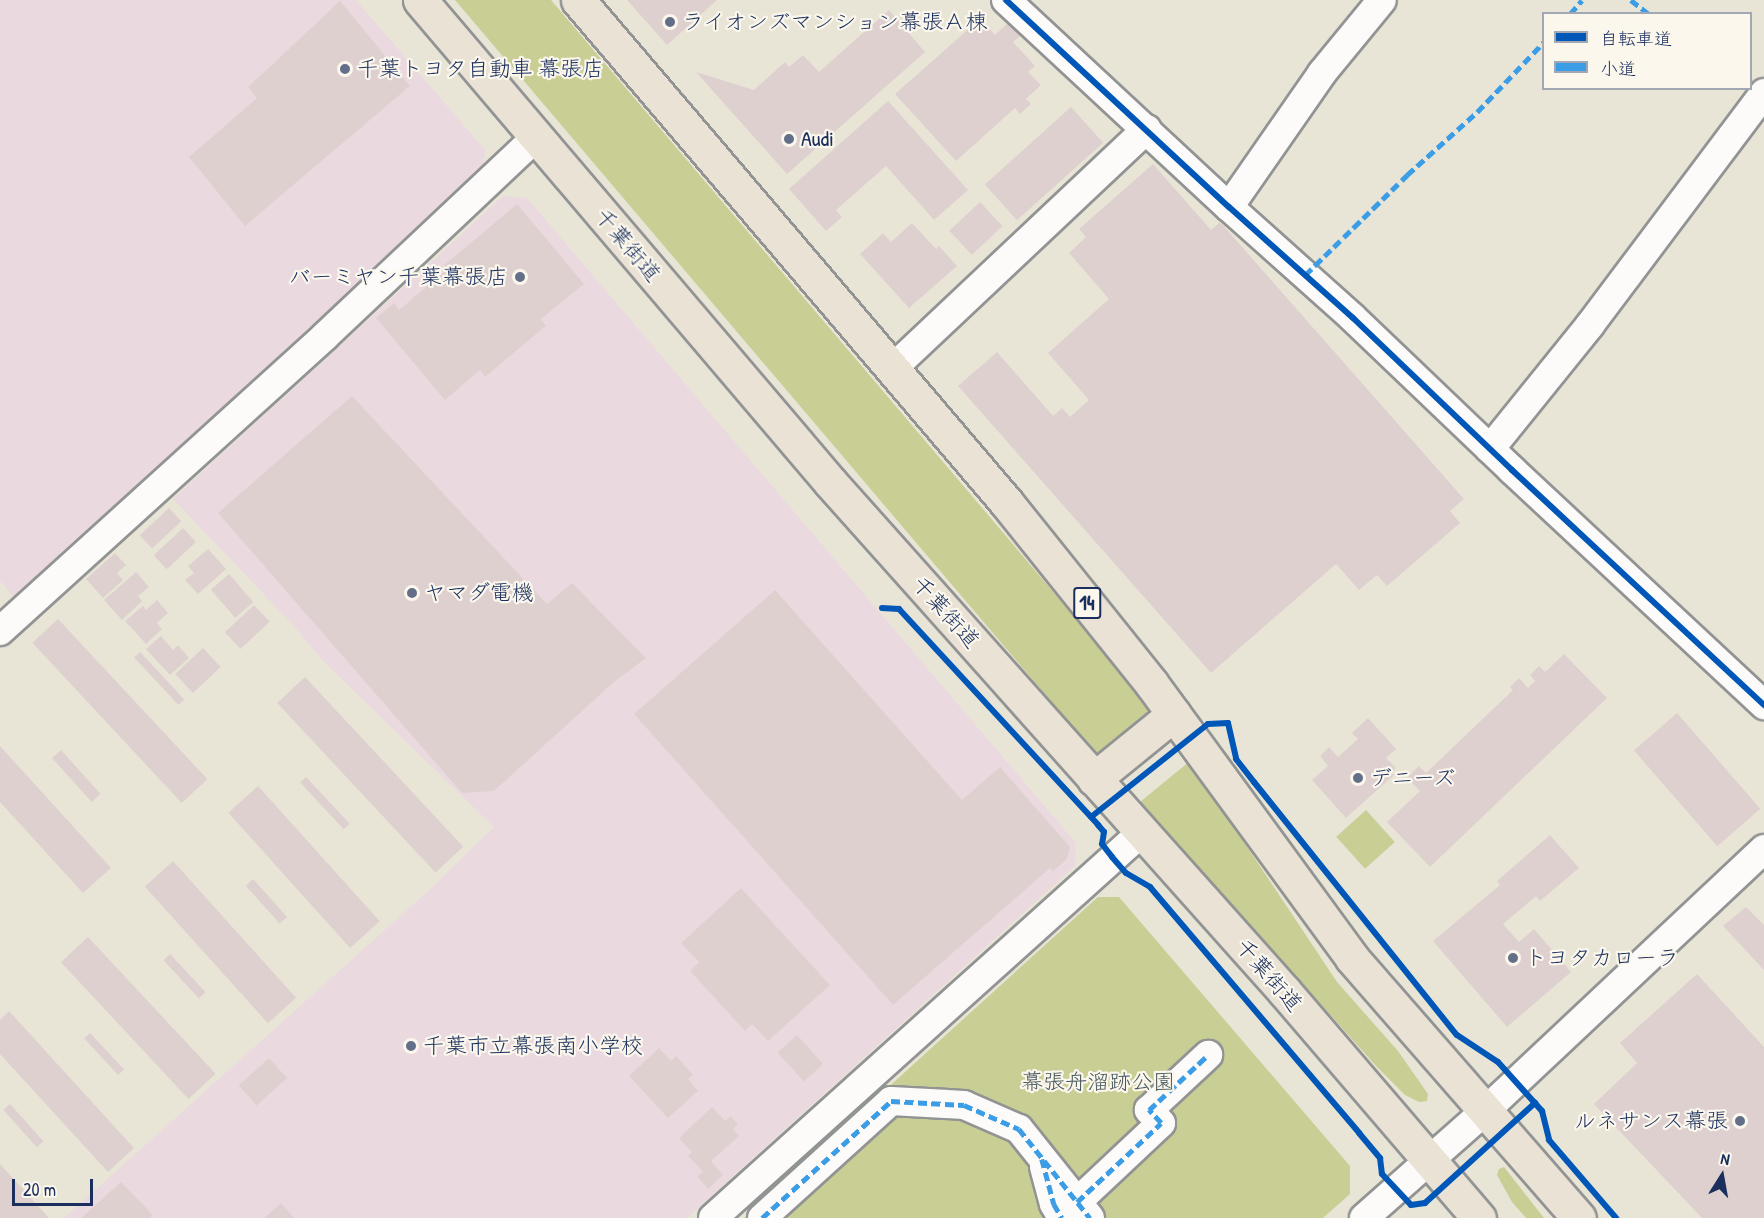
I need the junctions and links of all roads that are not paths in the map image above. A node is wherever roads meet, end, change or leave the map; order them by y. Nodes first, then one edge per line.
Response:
1 (420, 0) edge
2 (578, 0) edge
3 (1006, 0) edge
4 (1382, 0) edge
5 (1764, 93) edge
6 (1147, 129) junction
7 (536, 137) junction
8 (1229, 207) junction
9 (892, 369) junction
10 (1490, 449) junction
11 (0, 631) edge
12 (1764, 705) edge
13 (1174, 714) junction
14 (1094, 779) junction
15 (1142, 831) junction
16 (1764, 849) edge
17 (1208, 1055) dead end
18 (1484, 1112) junction
19 (1427, 1159) junction
20 (1076, 1213) edge
21 (713, 1218) edge
22 (762, 1218) edge
23 (1364, 1218) edge
24 (1479, 1218) edge
25 (1579, 1218) edge

1 - 7 highway, 千葉街道
2 - 9 highway, 14
3 - 6 street
4 - 8 street
5 - 10 street
6 - 8 street
6 - 9 street
7 - 11 street
7 - 14 highway, 千葉街道
8 - 10 street
9 - 13 highway, 14
10 - 12 street
13 - 14 highway
13 - 18 highway, 14
14 - 15 highway, 千葉街道
15 - 19 highway, 千葉街道
15 - 21 street
16 - 18 street
17 - 20 street
18 - 19 street
18 - 25 highway, 14
19 - 23 street
19 - 24 highway, 千葉街道
20 - 22 street

